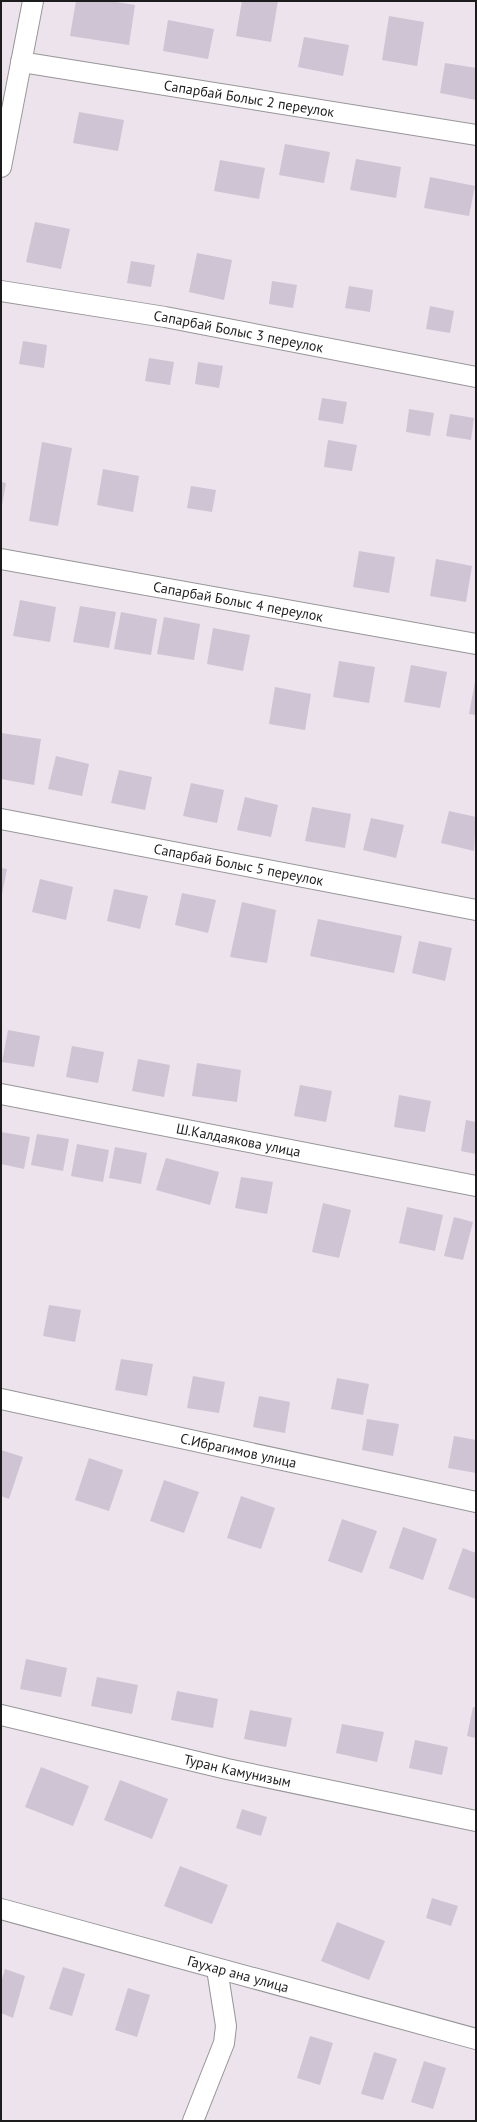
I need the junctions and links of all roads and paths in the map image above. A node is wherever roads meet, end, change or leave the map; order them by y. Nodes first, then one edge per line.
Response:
1 (33, 1) edge
2 (21, 62) junction
3 (476, 135) edge
4 (1, 167) edge
5 (1, 291) edge
6 (476, 377) edge
7 (1, 559) edge
8 (476, 644) edge
9 (1, 819) edge
10 (476, 910) edge
11 (1, 1094) edge
12 (476, 1186) edge
13 (1, 1399) edge
14 (476, 1502) edge
15 (1, 1715) edge
16 (476, 1821) edge
17 (1, 1908) edge
18 (217, 1969) junction
19 (476, 2039) edge
20 (193, 2121) edge

1 - 2 street
2 - 3 street, Сапарбай Болыс 2 переулок
2 - 4 street
5 - 6 street, Сапарбай Болыс 3 переулок
7 - 8 street, Сапарбай Болыс 4 переулок
9 - 10 street, Сапарбай Болыс 5 переулок
11 - 12 street, Ш.Калдаякова улица
13 - 14 street, С.Ибрагимов улица
15 - 16 street, Туран Камунизым
17 - 18 street, Гаухар ана улица
18 - 19 street, Гаухар ана улица
18 - 20 street

